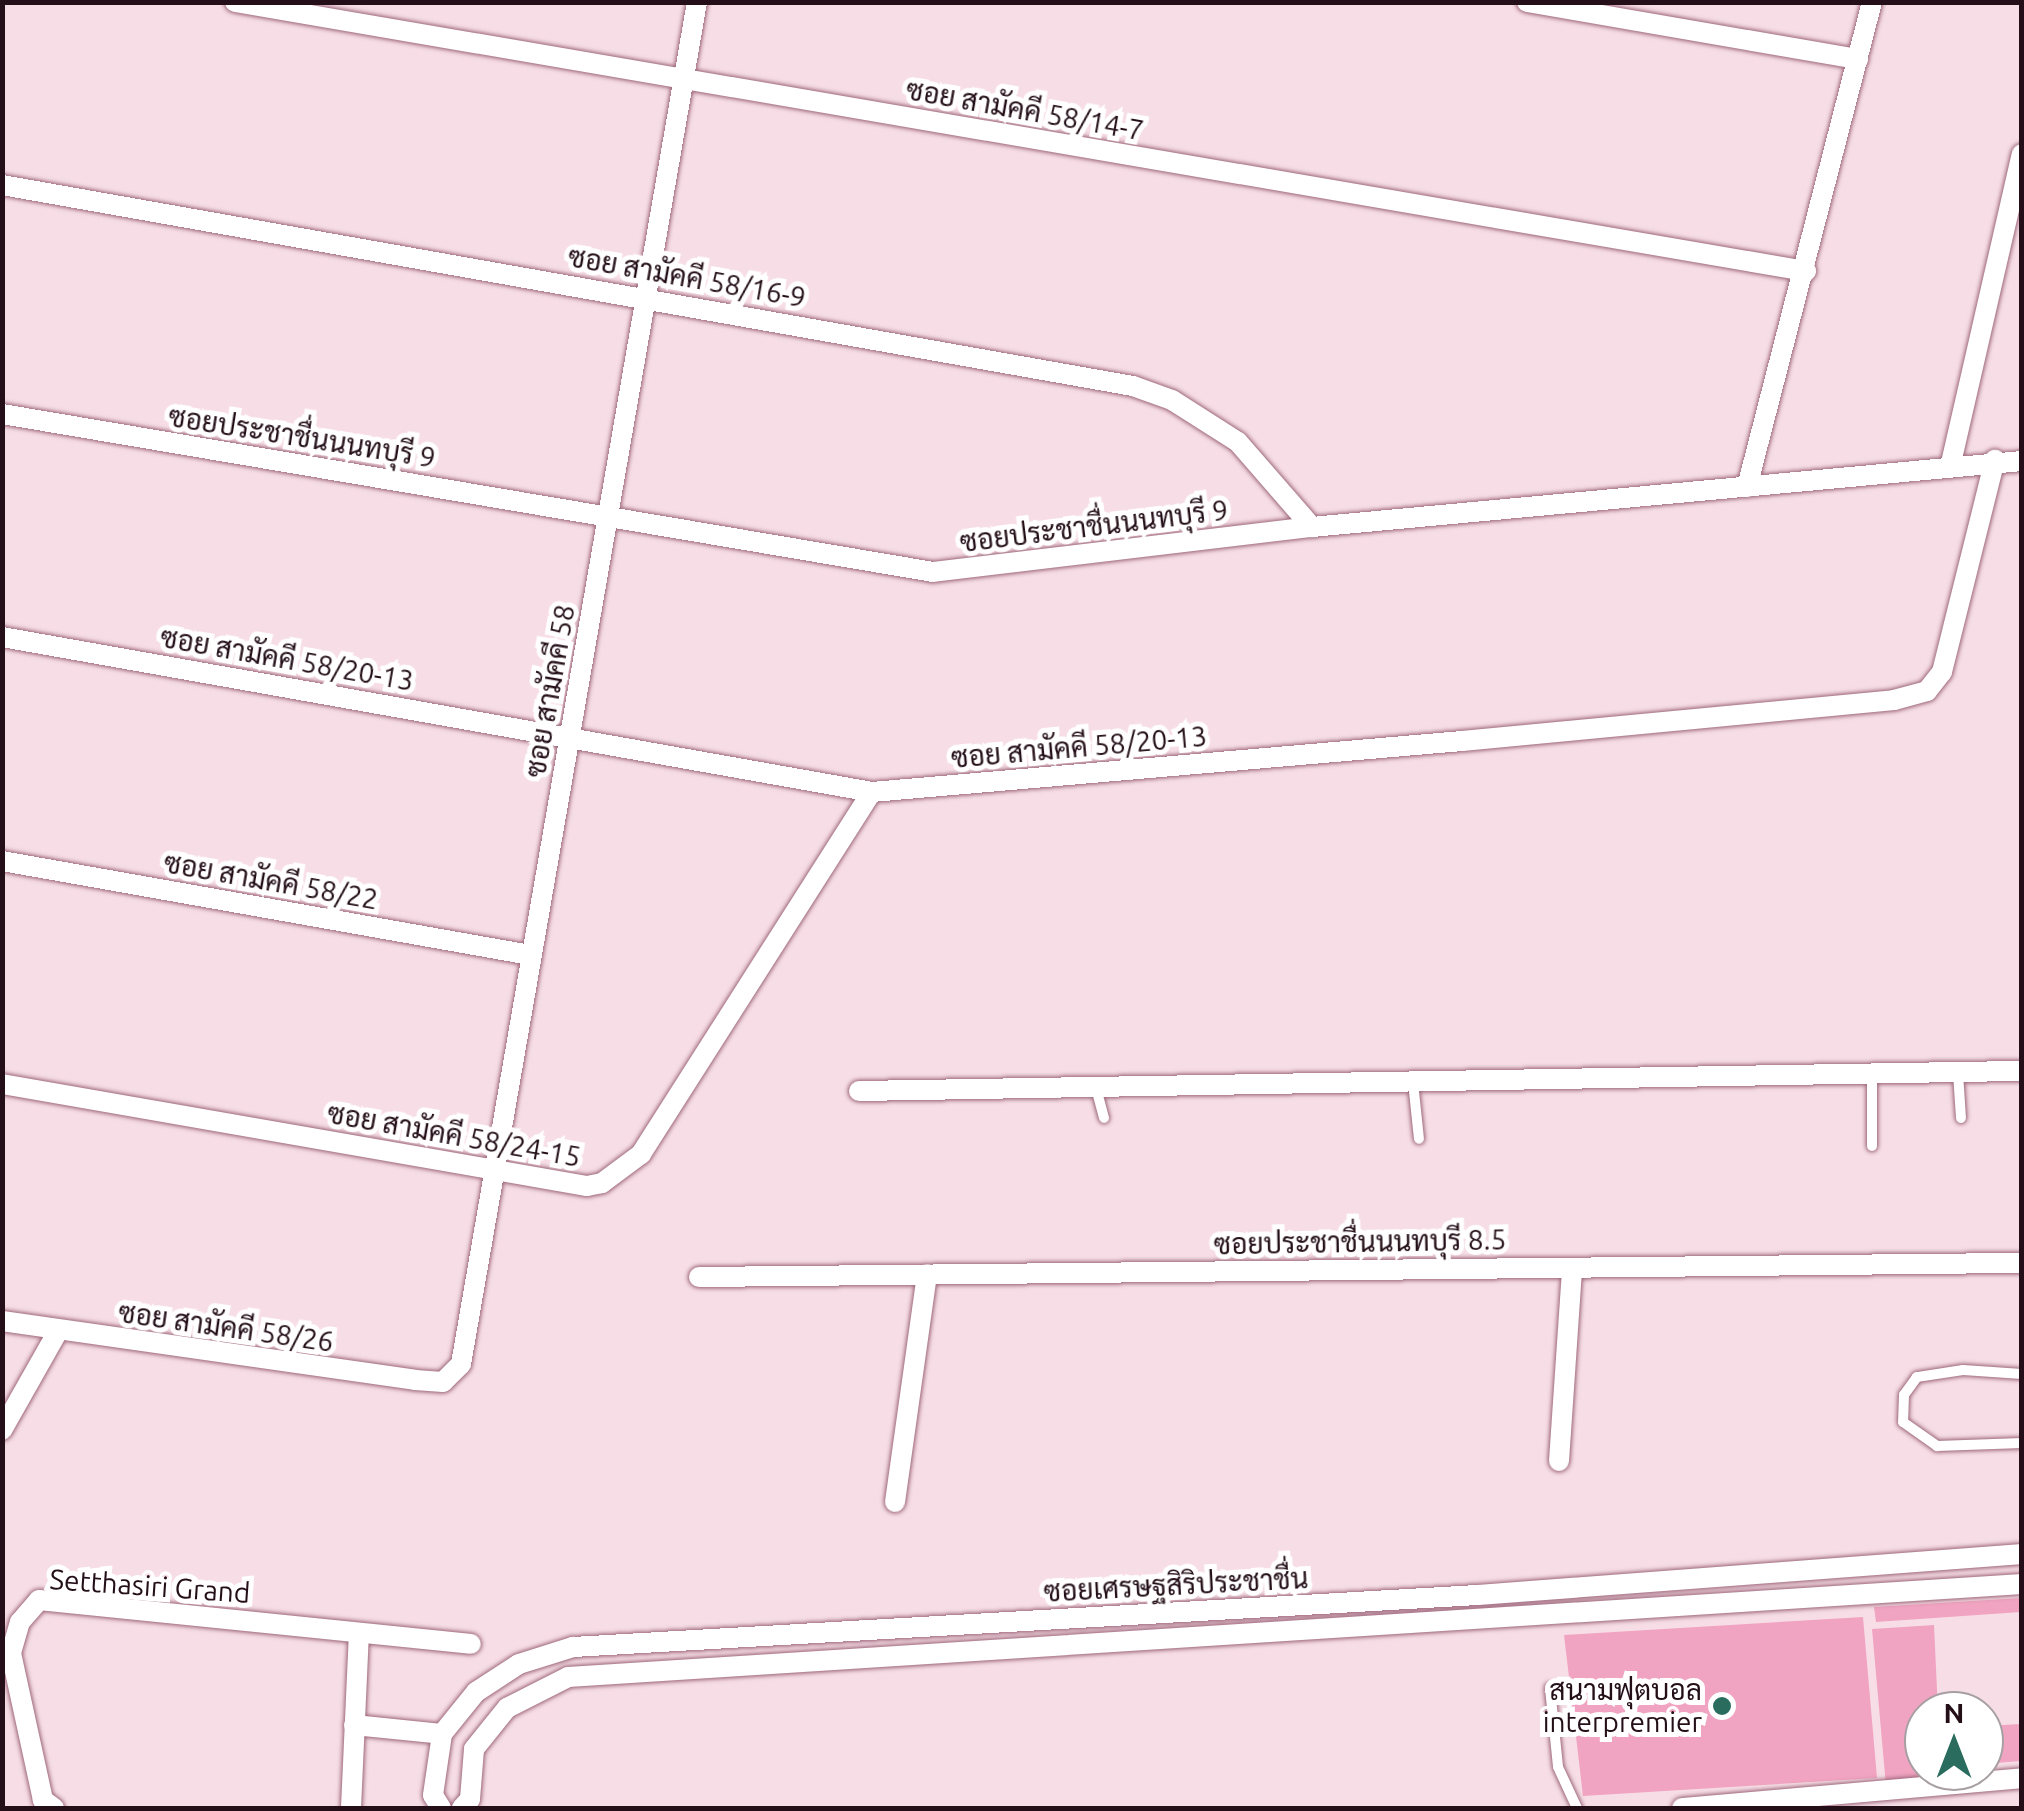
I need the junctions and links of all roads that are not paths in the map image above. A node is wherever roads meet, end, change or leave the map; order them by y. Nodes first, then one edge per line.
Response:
1 (235, 2) edge
2 (697, 2) edge
3 (1526, 2) edge
4 (1872, 2) edge
5 (1858, 59) junction
6 (684, 80) junction
7 (2022, 154) edge
8 (2, 185) edge
9 (1806, 271) junction
10 (646, 297) junction
11 (2, 414) edge
12 (1995, 460) junction
13 (2022, 461) edge
14 (1950, 463) junction
15 (1747, 487) junction
16 (608, 516) junction
17 (1312, 527) junction
18 (2, 636) edge
19 (570, 738) junction
20 (872, 792) junction
21 (2, 861) edge
22 (530, 956) junction
23 (2022, 1070) edge
24 (1958, 1072) junction
25 (1872, 1073) junction
26 (1413, 1081) junction
27 (2, 1084) edge
28 (1096, 1087) junction
29 (859, 1090) dead end
30 (1104, 1118) dead end
31 (1961, 1118) dead end
32 (1419, 1139) dead end
33 (1872, 1146) dead end
34 (495, 1170) junction
35 (2022, 1263) edge
36 (1572, 1268) junction
37 (927, 1274) junction
38 (699, 1277) dead end
39 (2, 1320) edge
40 (58, 1331) junction
41 (2022, 1374) edge
42 (443, 1382) joint
43 (2, 1430) edge
44 (2022, 1443) edge
45 (1559, 1461) dead end
46 (895, 1502) dead end
47 (2022, 1554) edge
48 (2022, 1584) edge
49 (360, 1633) junction
50 (471, 1644) dead end
51 (1550, 1688) dead end
52 (354, 1725) junction
53 (442, 1734) junction
54 (1904, 1790) edge
55 (54, 1808) edge
56 (352, 1808) edge
57 (441, 1808) edge
58 (462, 1808) edge
59 (1577, 1808) edge
60 (1682, 1808) edge

1 - 6 street, ซอย สามัคคี 58/14-7
2 - 6 street, ซอย สามัคคี 58
3 - 5 street
4 - 5 street
5 - 9 street
6 - 9 street, ซอย สามัคคี 58/14-7
6 - 10 street, ซอย สามัคคี 58
7 - 14 street
8 - 10 street, ซอย สามัคคี 58/16-9
9 - 15 street
10 - 16 street, ซอย สามัคคี 58
10 - 17 street, ซอย สามัคคี 58/16-9
11 - 16 street, ซอยประชาชื่นนนทบุรี 9
12 - 13 street, ซอยประชาชื่นนนทบุรี 9
12 - 14 street, ซอยประชาชื่นนนทบุรี 9
12 - 20 street, ซอย สามัคคี 58/20-13
14 - 15 street, ซอยประชาชื่นนนทบุรี 9
15 - 17 street, ซอยประชาชื่นนนทบุรี 9
16 - 17 street, ซอยประชาชื่นนนทบุรี 9
16 - 19 street, ซอย สามัคคี 58
18 - 19 street, ซอย สามัคคี 58/20-13
19 - 20 street, ซอย สามัคคี 58/20-13
19 - 22 street, ซอย สามัคคี 58
20 - 34 street, ซอย สามัคคี 58/24-15
21 - 22 street, ซอย สามัคคี 58/22
22 - 34 street, ซอย สามัคคี 58
23 - 24 street
24 - 25 street
24 - 31 lane
25 - 26 street
25 - 33 lane
26 - 28 street
26 - 32 lane
27 - 34 street, ซอย สามัคคี 58/24-15
28 - 29 street
28 - 30 lane
34 - 42 street, ซอย สามัคคี 58
35 - 36 street, ซอยประชาชื่นนนทบุรี 8.5
36 - 37 street, ซอยประชาชื่นนนทบุรี 8.5
36 - 45 street
37 - 38 street, ซอยประชาชื่นนนทบุรี 8.5
37 - 46 street
39 - 40 street, ซอย สามัคคี 58/26
40 - 42 street, ซอย สามัคคี 58/26
40 - 43 street
41 - 44 lane
47 - 53 street, ซอยเศรษฐสิริประชาชื่น
48 - 58 street, ซอยเศรษฐสิริประชาชื่น
49 - 50 street, Setthasiri Grand
49 - 52 street
49 - 55 street, Setthasiri Grand
51 - 59 lane
52 - 53 street
52 - 56 street
53 - 57 street, ซอยเศรษฐสิริประชาชื่น
54 - 60 street

